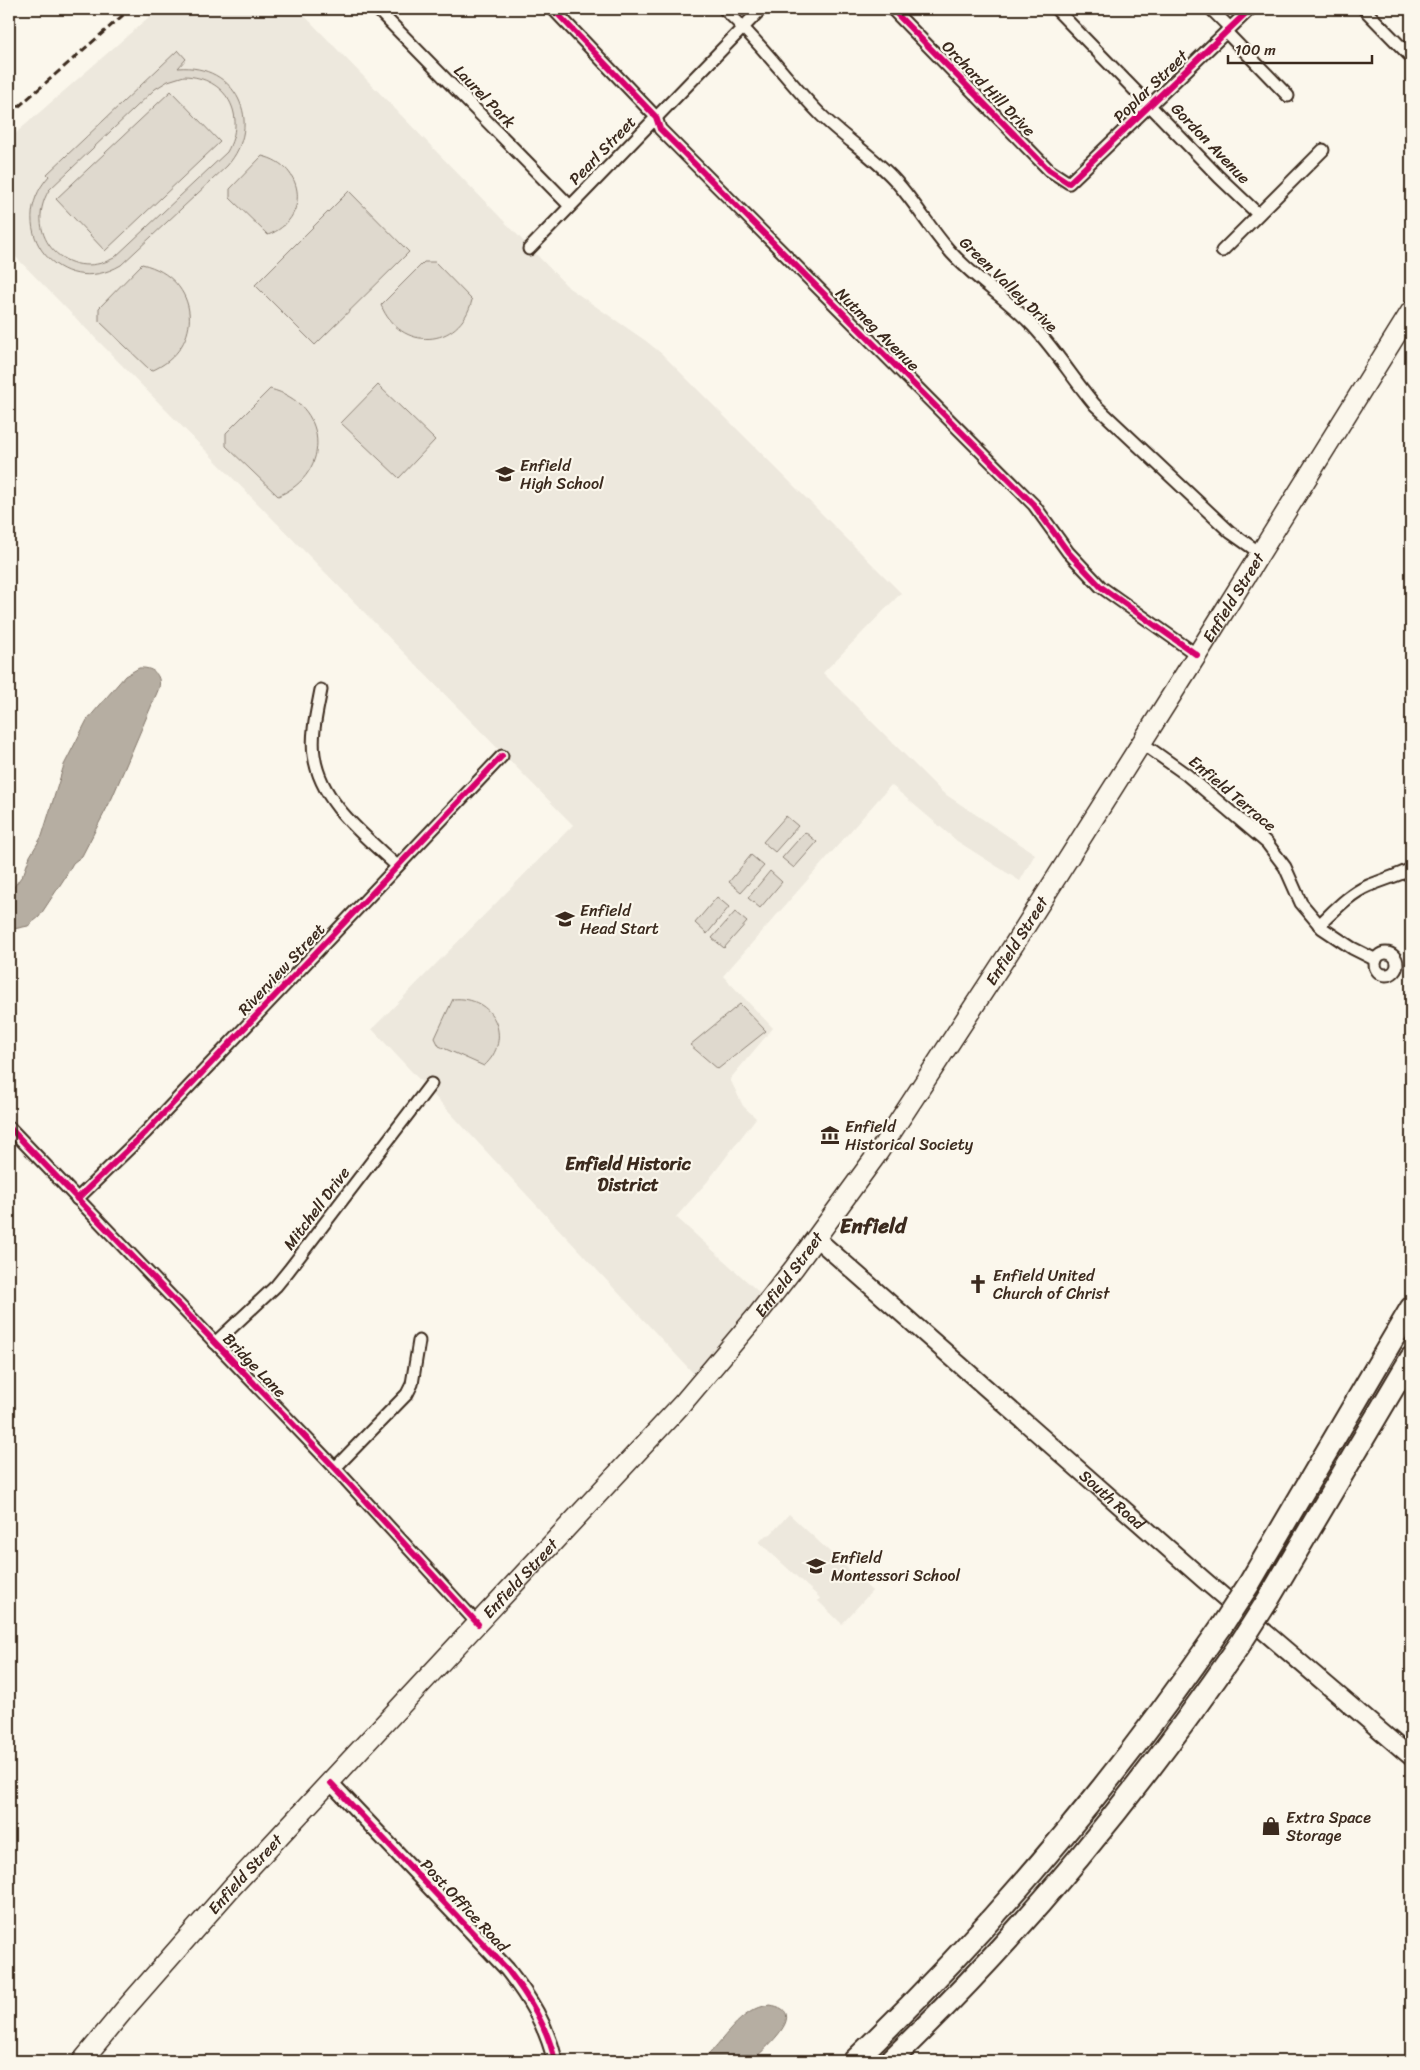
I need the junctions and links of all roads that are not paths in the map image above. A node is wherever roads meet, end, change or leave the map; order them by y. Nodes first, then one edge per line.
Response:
1 (377, 9) edge
2 (553, 9) edge
3 (724, 9) edge
4 (761, 9) edge
5 (892, 9) edge
6 (1056, 9) edge
7 (1211, 9) edge
8 (1250, 9) edge
9 (1364, 9) edge
10 (743, 26) junction
11 (1228, 30) junction
12 (1411, 57) edge
13 (1288, 96) dead end
14 (1150, 104) junction
15 (656, 117) junction
16 (1323, 150) dead end
17 (1069, 183) joint
18 (570, 206) junction
19 (1258, 214) junction
20 (529, 249) dead end
21 (1222, 251) dead end
22 (1411, 311) edge
23 (1260, 553) junction
24 (1197, 655) junction
25 (321, 690) dead end
26 (1142, 743) junction
27 (502, 756) dead end
28 (397, 866) junction
29 (1411, 869) edge
30 (1319, 925) junction
31 (1376, 960) dead end
32 (431, 1084) dead end
33 (9, 1128) edge
34 (76, 1199) junction
35 (816, 1238) junction
36 (1411, 1308) edge
37 (420, 1341) dead end
38 (215, 1343) junction
39 (1411, 1358) edge
40 (335, 1468) junction
41 (478, 1624) junction
42 (1411, 1757) edge
43 (331, 1783) junction
44 (82, 2061) edge
45 (555, 2061) edge
46 (854, 2061) edge
47 (890, 2061) edge

1 - 18 street, Laurel Park
2 - 15 street, Nutmeg Avenue
3 - 10 street, Green Valley Drive
4 - 10 street, Pearl Street
5 - 17 street, Orchard Hill Drive
6 - 14 street, Gordon Avenue
7 - 11 street
8 - 11 street, Poplar Street
9 - 12 street
10 - 15 street, Pearl Street
10 - 23 street, Green Valley Drive
11 - 13 street
11 - 14 street, Poplar Street
14 - 17 street, Poplar Street
14 - 19 street, Gordon Avenue
15 - 18 street, Pearl Street
15 - 24 street, Nutmeg Avenue
16 - 19 street
18 - 20 street, Pearl Street
19 - 21 street
22 - 23 main road, Enfield Street
23 - 24 main road, Enfield Street
24 - 26 main road, Enfield Street
25 - 28 street
26 - 30 street, Enfield Terrace
26 - 35 main road, Enfield Street
27 - 28 street, Riverview Street
28 - 34 street, Riverview Street
29 - 30 street
30 - 31 street, Enfield Terrace
32 - 38 street, Mitchell Drive
33 - 34 street, Bridge Lane
34 - 38 street, Bridge Lane
35 - 41 main road, Enfield Street
35 - 42 main road, South Road
36 - 46 highway, bridge
37 - 40 street
38 - 40 street, Bridge Lane
39 - 47 highway, bridge
40 - 41 street, Bridge Lane
41 - 43 main road, Enfield Street
43 - 44 main road, Enfield Street
43 - 45 street, Post Office Road

